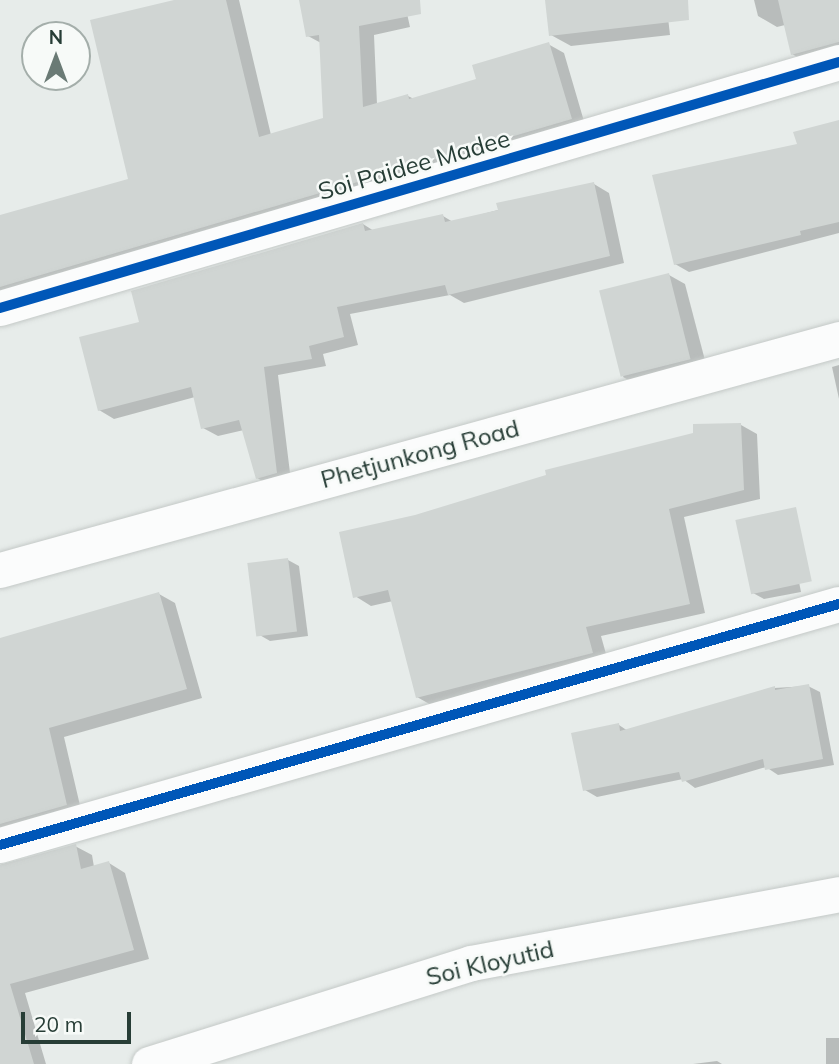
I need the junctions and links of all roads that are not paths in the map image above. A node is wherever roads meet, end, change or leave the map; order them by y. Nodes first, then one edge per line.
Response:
1 (839, 62) edge
2 (0, 308) edge
3 (839, 339) edge
4 (0, 570) edge
5 (839, 604) edge
6 (0, 845) edge
7 (839, 894) edge
8 (149, 1064) edge

1 - 2 street, Soi Paidee Madee
3 - 4 street, Phetjunkong Road
5 - 6 street
7 - 8 street, Soi Kloyutid

